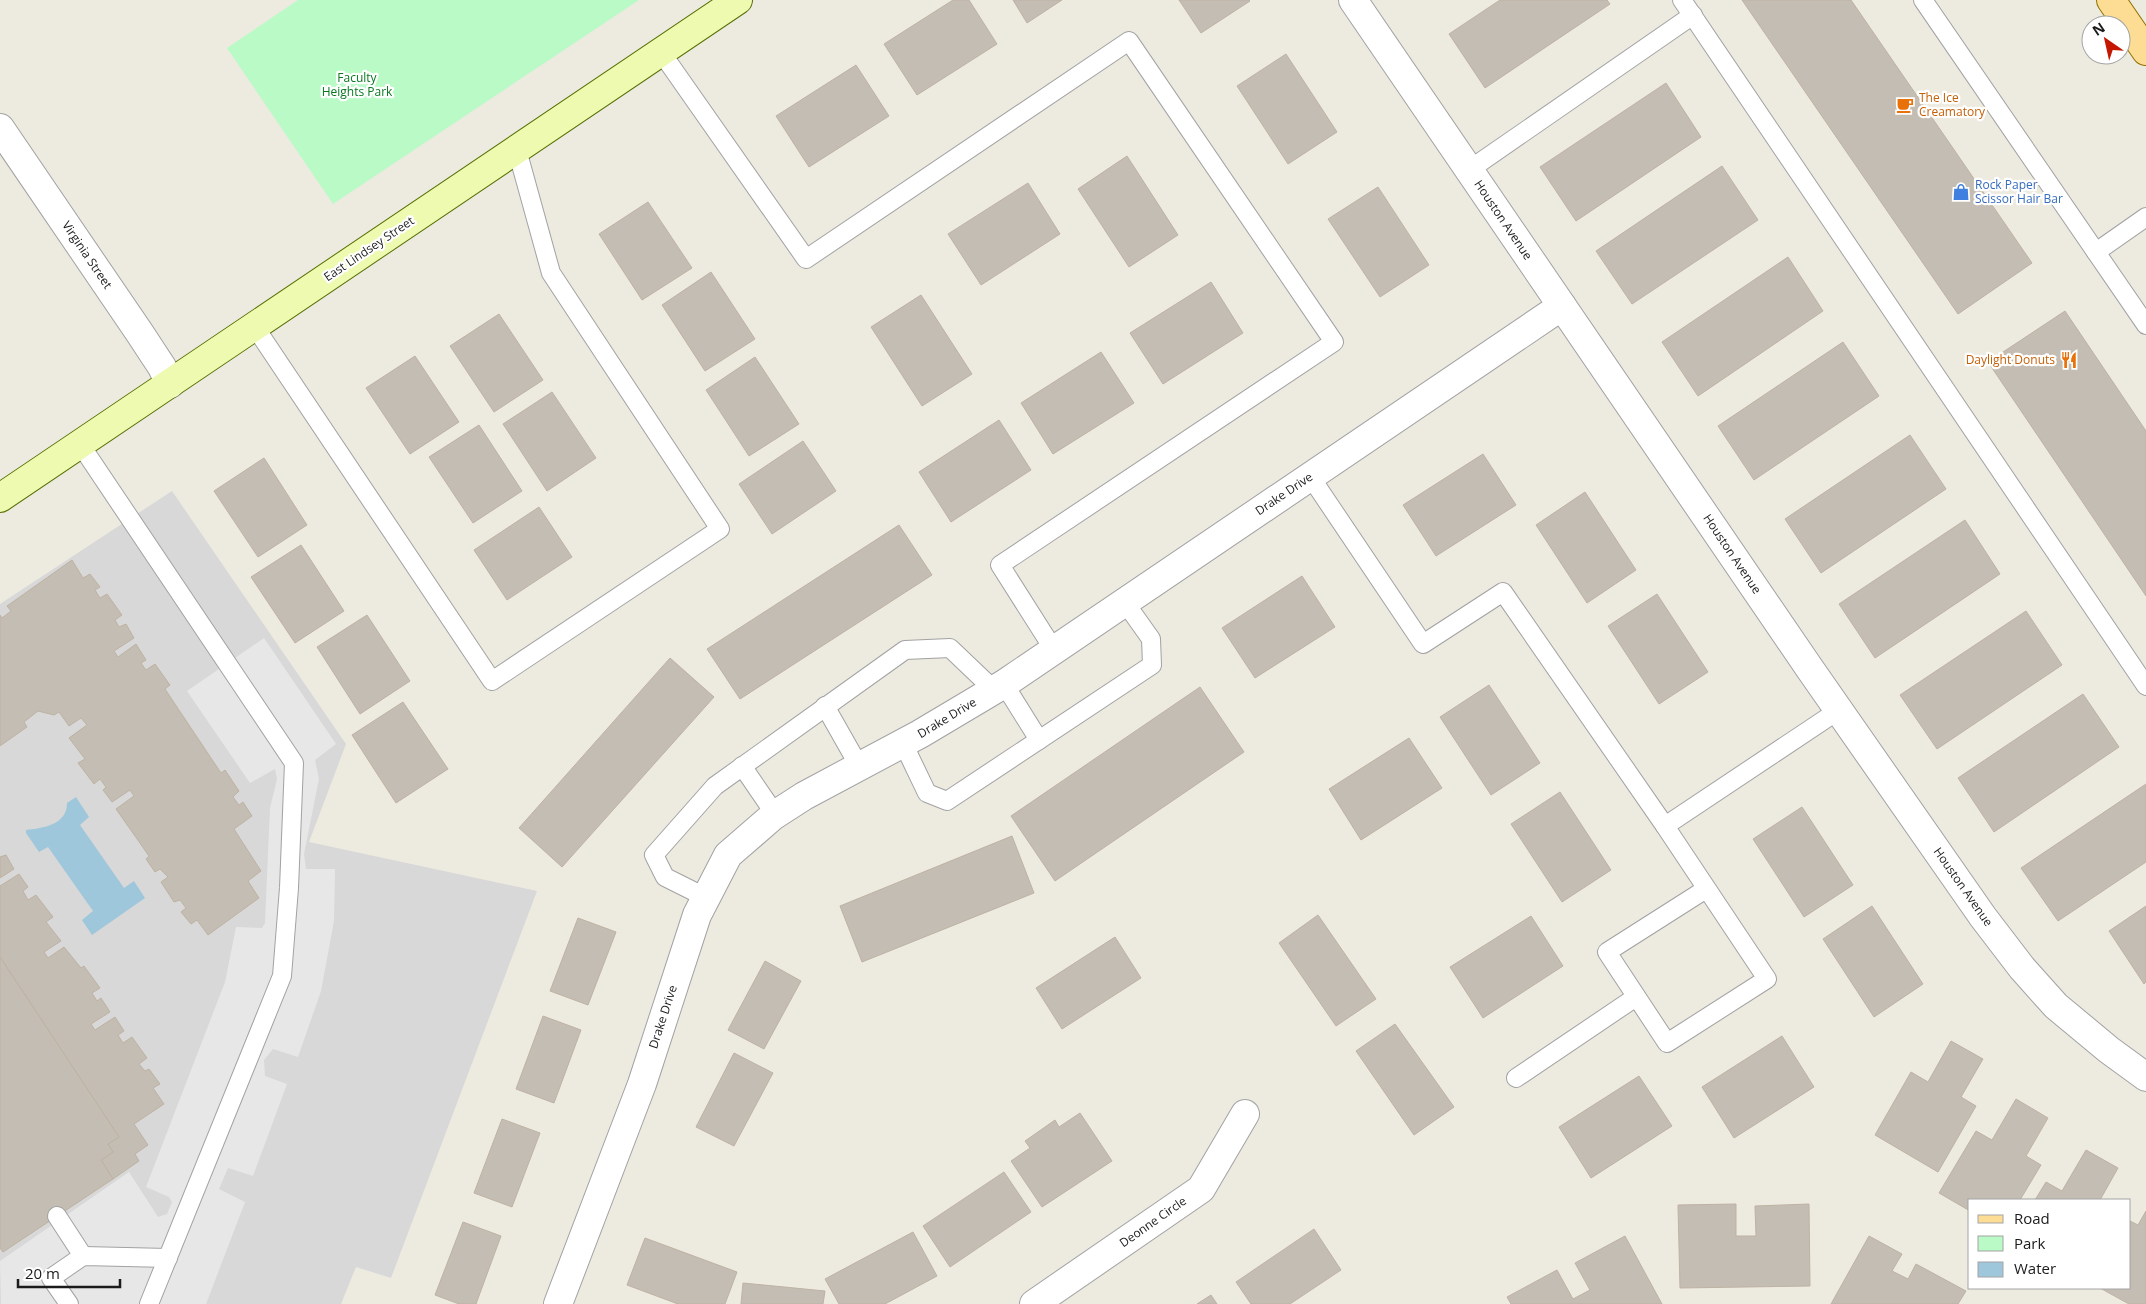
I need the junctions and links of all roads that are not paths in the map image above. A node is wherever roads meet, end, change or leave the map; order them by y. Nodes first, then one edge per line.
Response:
1 (738, 0) edge
2 (1353, 0) edge
3 (1682, 0) edge
4 (1922, 0) edge
5 (2111, 0) edge
6 (1692, 16) junction
7 (2146, 51) edge
8 (661, 52) junction
9 (0, 128) edge
10 (516, 150) junction
11 (1469, 170) junction
12 (2146, 217) edge
13 (2096, 252) junction
14 (1562, 306) junction
15 (2146, 325) edge
16 (255, 327) junction
17 (170, 384) junction
18 (80, 444) junction
19 (1310, 476) junction
20 (0, 498) edge
21 (1124, 601) junction
22 (1054, 650) junction
23 (2146, 686) edge
24 (998, 687) junction
25 (825, 706) junction
26 (1839, 710) junction
27 (1039, 740) junction
28 (903, 743) junction
29 (742, 766) junction
30 (859, 766) junction
31 (775, 814) junction
32 (1665, 826) junction
33 (1706, 889) junction
34 (705, 898) junction
35 (1636, 997) junction
36 (2146, 1077) edge
37 (1516, 1078) dead end
38 (1245, 1114) dead end
39 (57, 1216) dead end
40 (83, 1256) junction
41 (168, 1258) junction
42 (69, 1304) edge
43 (149, 1304) edge
44 (558, 1304) edge
45 (1034, 1304) edge

1 - 8 main road, East Lindsey Street
2 - 11 street, Houston Avenue
3 - 6 lane
4 - 13 lane
5 - 7 main road
6 - 11 lane
6 - 23 lane
8 - 10 main road, East Lindsey Street
8 - 22 lane
9 - 17 street, Virginia Street
10 - 16 main road, East Lindsey Street
10 - 16 lane
11 - 14 street, Houston Avenue
12 - 13 lane
13 - 15 lane
14 - 19 street, Drake Drive
14 - 26 street, Houston Avenue
16 - 17 main road, East Lindsey Street
17 - 18 main road, East Lindsey Street
18 - 20 main road, East Lindsey Street
18 - 41 lane
19 - 21 street, Drake Drive
19 - 32 lane
21 - 22 street, Drake Drive
21 - 27 lane
22 - 24 street, Drake Drive
24 - 25 lane
24 - 27 lane
24 - 28 street, Drake Drive
25 - 29 lane
25 - 30 lane
26 - 32 lane
26 - 36 street, Houston Avenue
27 - 28 lane
28 - 30 street, Drake Drive
29 - 31 lane
29 - 34 lane
30 - 31 street, Drake Drive
31 - 34 street, Drake Drive
32 - 33 lane
33 - 35 lane
33 - 35 lane
34 - 44 street, Drake Drive
35 - 37 lane
38 - 45 street, Deonne Circle
39 - 40 lane
40 - 41 lane
40 - 42 lane
41 - 43 lane

